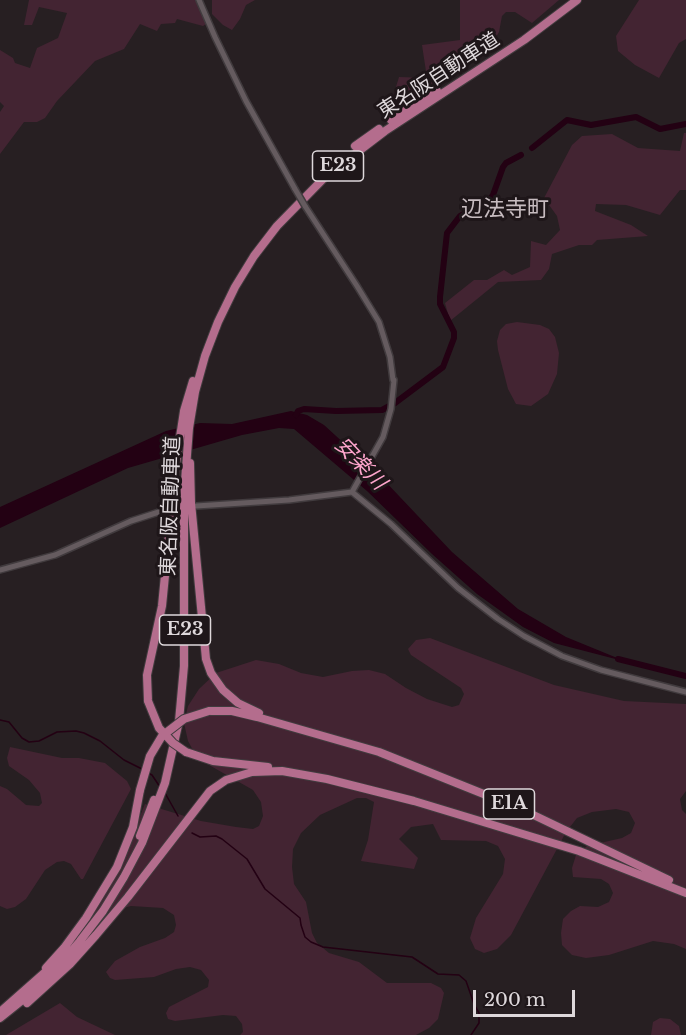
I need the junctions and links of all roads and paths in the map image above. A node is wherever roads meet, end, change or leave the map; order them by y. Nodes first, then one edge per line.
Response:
1 (200, 0) edge
2 (569, 0) edge
3 (577, 0) edge
4 (188, 410) junction
5 (182, 476) junction
6 (352, 492) junction
7 (196, 506) dead end
8 (165, 510) dead end
9 (0, 570) edge
10 (686, 692) edge
11 (326, 736) junction
12 (158, 796) junction
13 (414, 801) junction
14 (686, 887) edge
15 (686, 893) edge
16 (16, 999) junction
17 (0, 1012) edge
18 (0, 1018) edge
19 (0, 1024) edge

1 - 6 main road, bridge
2 - 4 highway, 東名阪自動車道 / E23
3 - 4 highway, 東名阪自動車道 / E23
4 - 5 highway, 東名阪自動車道 / E23
5 - 11 highway
5 - 12 highway, 東名阪自動車道 / E23
5 - 13 highway, bridge
6 - 7 main road
6 - 10 main road
8 - 9 main road
11 - 14 highway, E1A
11 - 16 highway, bridge
12 - 16 highway, 東名阪自動車道 / E23
12 - 18 highway, 東名阪自動車道 / E23
13 - 15 highway, E1A
13 - 19 highway, E1A
16 - 17 highway, 東名阪自動車道 / E23

